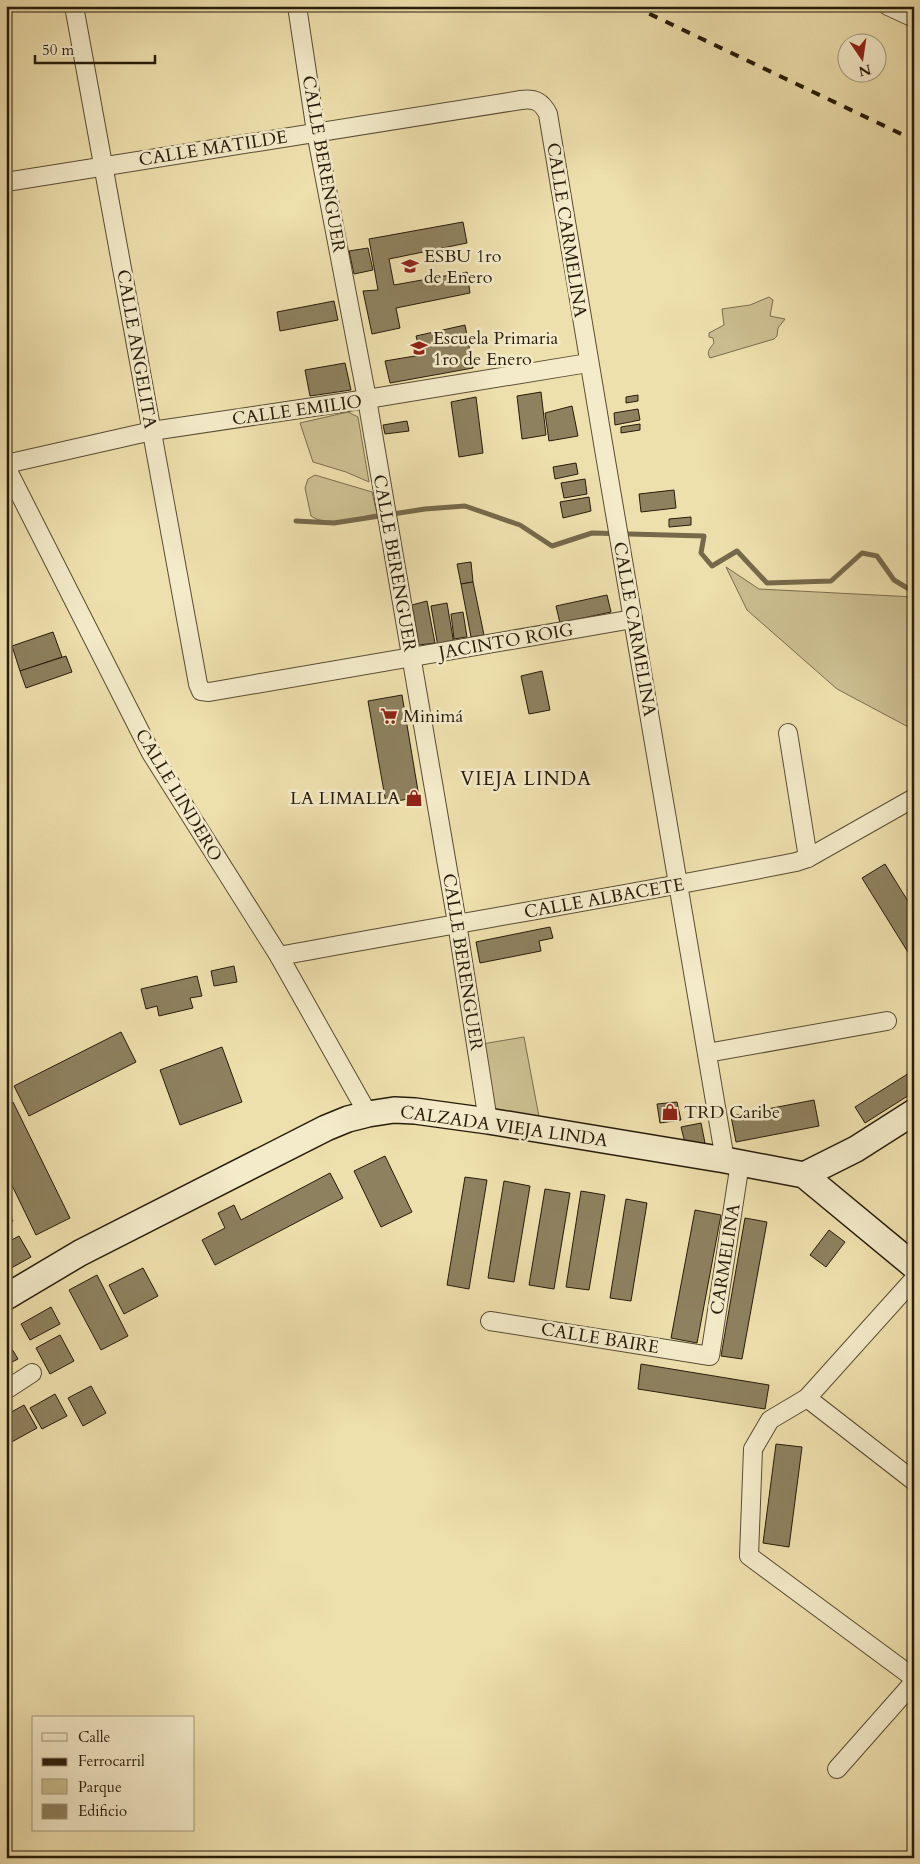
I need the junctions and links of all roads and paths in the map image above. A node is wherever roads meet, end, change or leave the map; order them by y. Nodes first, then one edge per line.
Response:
1 (74, 6) edge
2 (297, 6) edge
3 (888, 6) edge
4 (914, 18) edge
5 (539, 101) joint
6 (316, 132) junction
7 (104, 165) junction
8 (6, 182) edge
9 (588, 363) junction
10 (367, 399) junction
11 (152, 431) junction
12 (8, 473) edge
13 (633, 618) junction
14 (411, 658) junction
15 (201, 691) joint
16 (788, 733) dead end
17 (914, 798) edge
18 (808, 858) junction
19 (680, 885) junction
20 (457, 923) junction
21 (279, 956) junction
22 (887, 1021) dead end
23 (707, 1053) junction
24 (914, 1112) edge
25 (368, 1114) junction
26 (488, 1121) junction
27 (732, 1161) junction
28 (804, 1176) junction
29 (914, 1266) edge
30 (914, 1279) edge
31 (6, 1297) edge
32 (490, 1321) dead end
33 (710, 1356) joint
34 (32, 1373) dead end
35 (6, 1390) edge
36 (808, 1398) junction
37 (914, 1481) edge
38 (914, 1680) edge
39 (838, 1769) dead end

1 - 7 street, CALLE ANGELITA
2 - 6 street, CALLE BERENGUER
3 - 4 street
5 - 6 street, CALLE MATILDE
5 - 9 street, CALLE CARMELINA
6 - 7 street, CALLE MATILDE
6 - 10 street, CALLE BERENGUER
7 - 8 street, CALLE MATILDE
7 - 11 street, CALLE ANGELITA
9 - 10 street, CALLE EMILIO
9 - 13 street, CALLE CARMELINA
10 - 11 street, CALLE EMILIO
10 - 14 street, CALLE BERENGUER
11 - 12 street, CALLE EMILIO
11 - 15 street, CALLE ANGELITA
12 - 21 street, CALLE LINDERO
13 - 14 street, JACINTO ROIG
13 - 19 street, CALLE CARMELINA
14 - 15 street, JACINTO ROIG
14 - 20 street, CALLE BERENGUER
16 - 18 street
17 - 18 street, CALLE ALBACETE
18 - 19 street, CALLE ALBACETE
19 - 20 street, CALLE ALBACETE
19 - 23 street, CALLE CARMELINA
20 - 21 street, CALLE ALBACETE
20 - 26 street, CALLE BERENGUER
21 - 25 street, CALLE LINDERO
22 - 23 street
23 - 27 street, CALLE CARMELINA
24 - 28 street
25 - 26 street, CALZADA VIEJA LINDA
25 - 31 street, CALZADA VIEJA LINDA
26 - 27 street, CALZADA VIEJA LINDA
27 - 28 street, CALZADA VIEJA LINDA
27 - 33 street, CARMELINA
28 - 29 street
30 - 36 street
32 - 33 street, CALLE BAIRE
34 - 35 street
36 - 37 street
36 - 38 street
38 - 39 street

